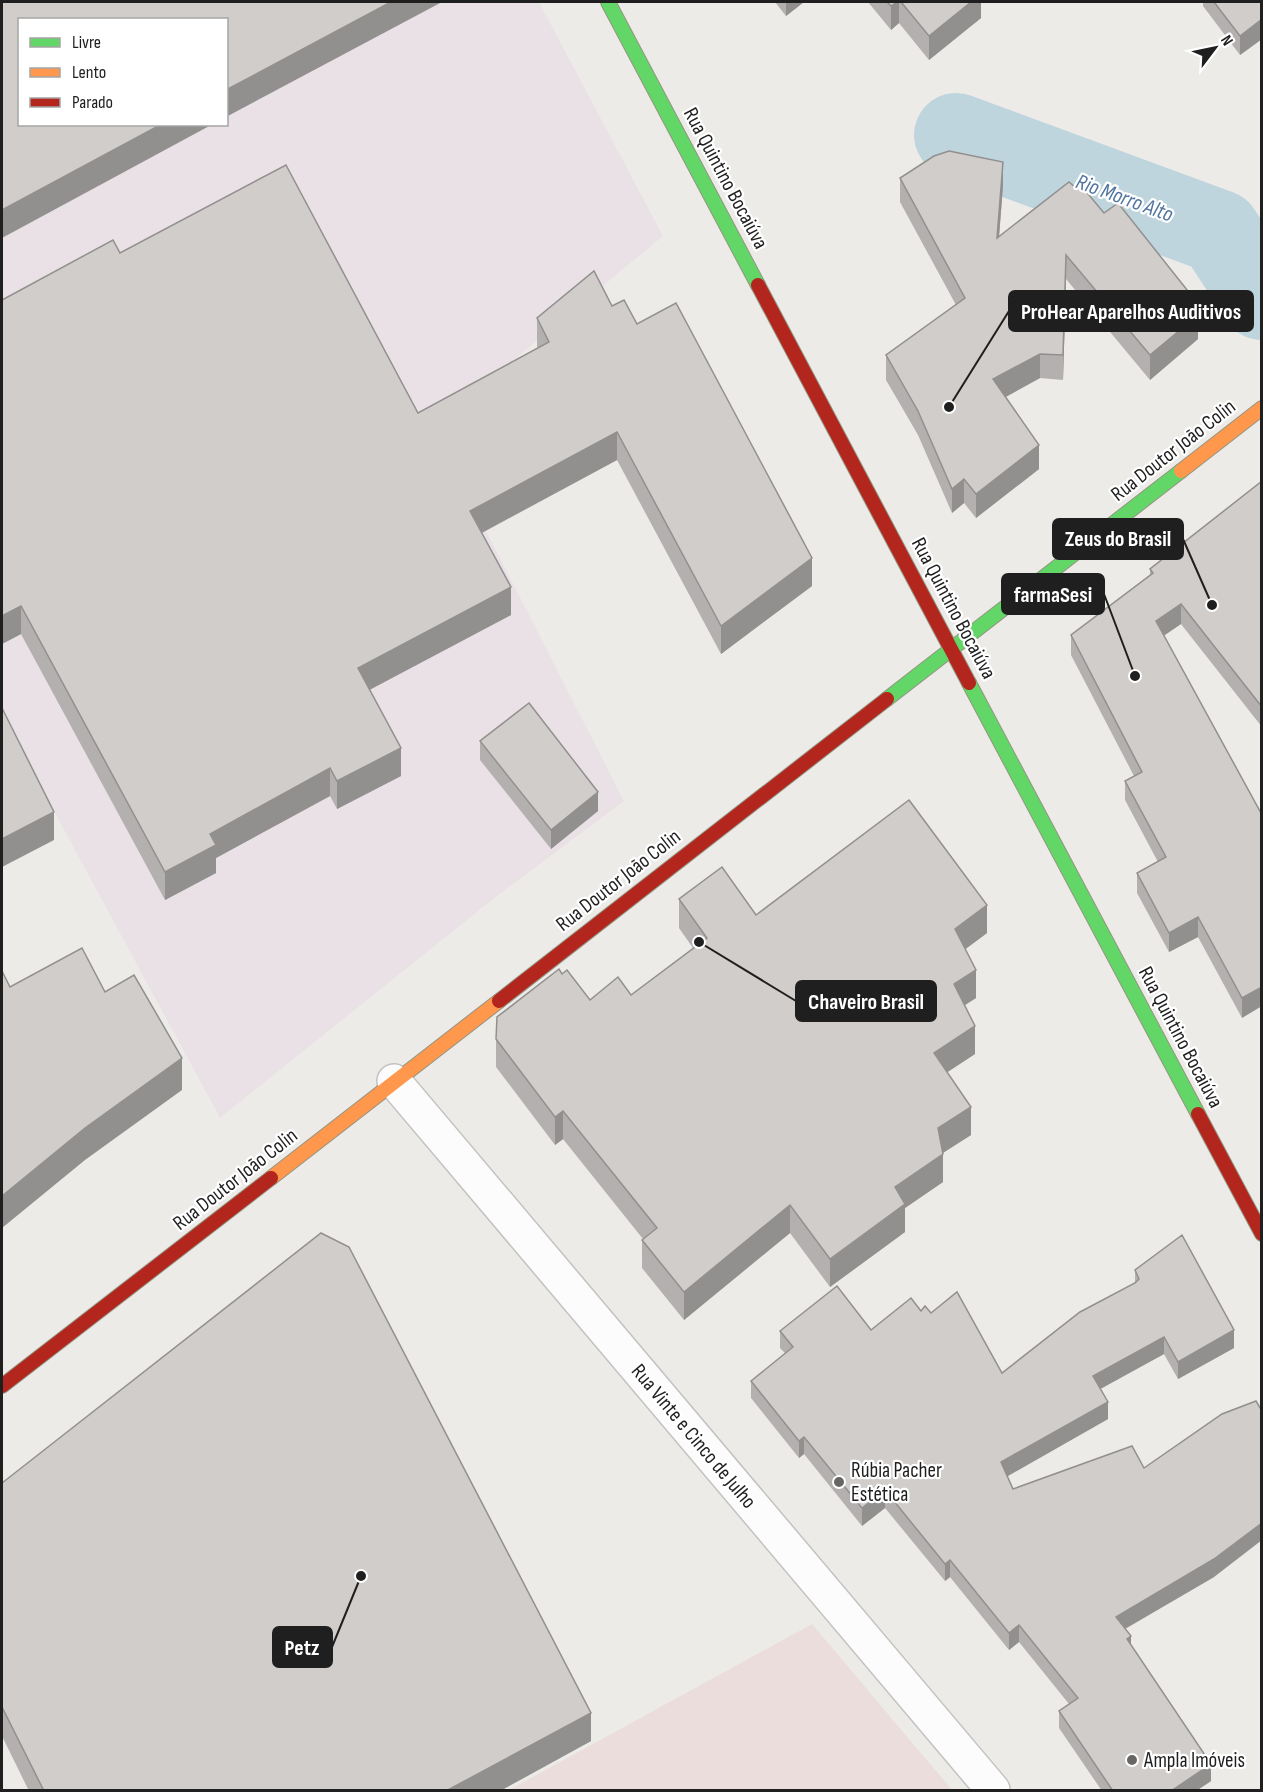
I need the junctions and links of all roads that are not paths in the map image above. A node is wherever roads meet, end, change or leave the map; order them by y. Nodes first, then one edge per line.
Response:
1 (608, 2) edge
2 (1262, 408) edge
3 (951, 647) junction
4 (394, 1081) junction
5 (1262, 1234) edge
6 (2, 1386) edge
7 (993, 1791) edge

1 - 3 main road, Rua Quintino Bocaiúva
2 - 3 main road, Rua Doutor João Colin
3 - 4 main road, Rua Doutor João Colin
3 - 5 main road, Rua Quintino Bocaiúva
4 - 6 main road, Rua Doutor João Colin
4 - 7 street, Rua Vinte e Cinco de Julho

